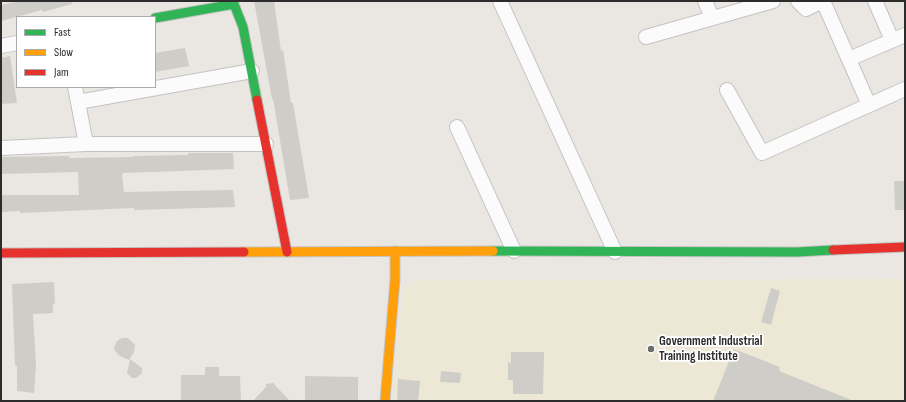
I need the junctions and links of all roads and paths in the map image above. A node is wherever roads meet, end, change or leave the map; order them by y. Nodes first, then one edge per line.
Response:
1 (500, 1) edge
2 (705, 1) edge
3 (773, 1) edge
4 (798, 1) edge
5 (822, 1) edge
6 (875, 1) edge
7 (156, 18) edge
8 (712, 18) junction
9 (646, 37) dead end
10 (899, 38) edge
11 (16, 43) edge
12 (1, 46) edge
13 (849, 59) junction
14 (252, 70) junction
15 (75, 88) edge
16 (154, 88) edge
17 (156, 88) edge
18 (905, 89) edge
19 (727, 90) dead end
20 (78, 102) junction
21 (869, 105) junction
22 (457, 126) dead end
23 (86, 144) junction
24 (266, 144) junction
25 (1, 148) edge
26 (905, 247) edge
27 (395, 251) junction
28 (514, 251) junction
29 (287, 252) junction
30 (615, 252) junction
31 (1, 253) edge
32 (385, 401) edge

1 - 30 street
2 - 8 street
3 - 8 street
4 - 5 street
5 - 13 street
6 - 10 street
7 - 14 main road
8 - 9 street
10 - 13 street
11 - 12 street
13 - 21 street
14 - 17 street
14 - 24 main road
15 - 20 street
16 - 20 street
18 - 21 street
19 - 21 street
20 - 23 street
22 - 28 street
23 - 24 street
23 - 25 street
24 - 29 main road
26 - 30 main road
27 - 28 main road
27 - 29 main road
27 - 32 main road
28 - 30 main road
29 - 31 main road

